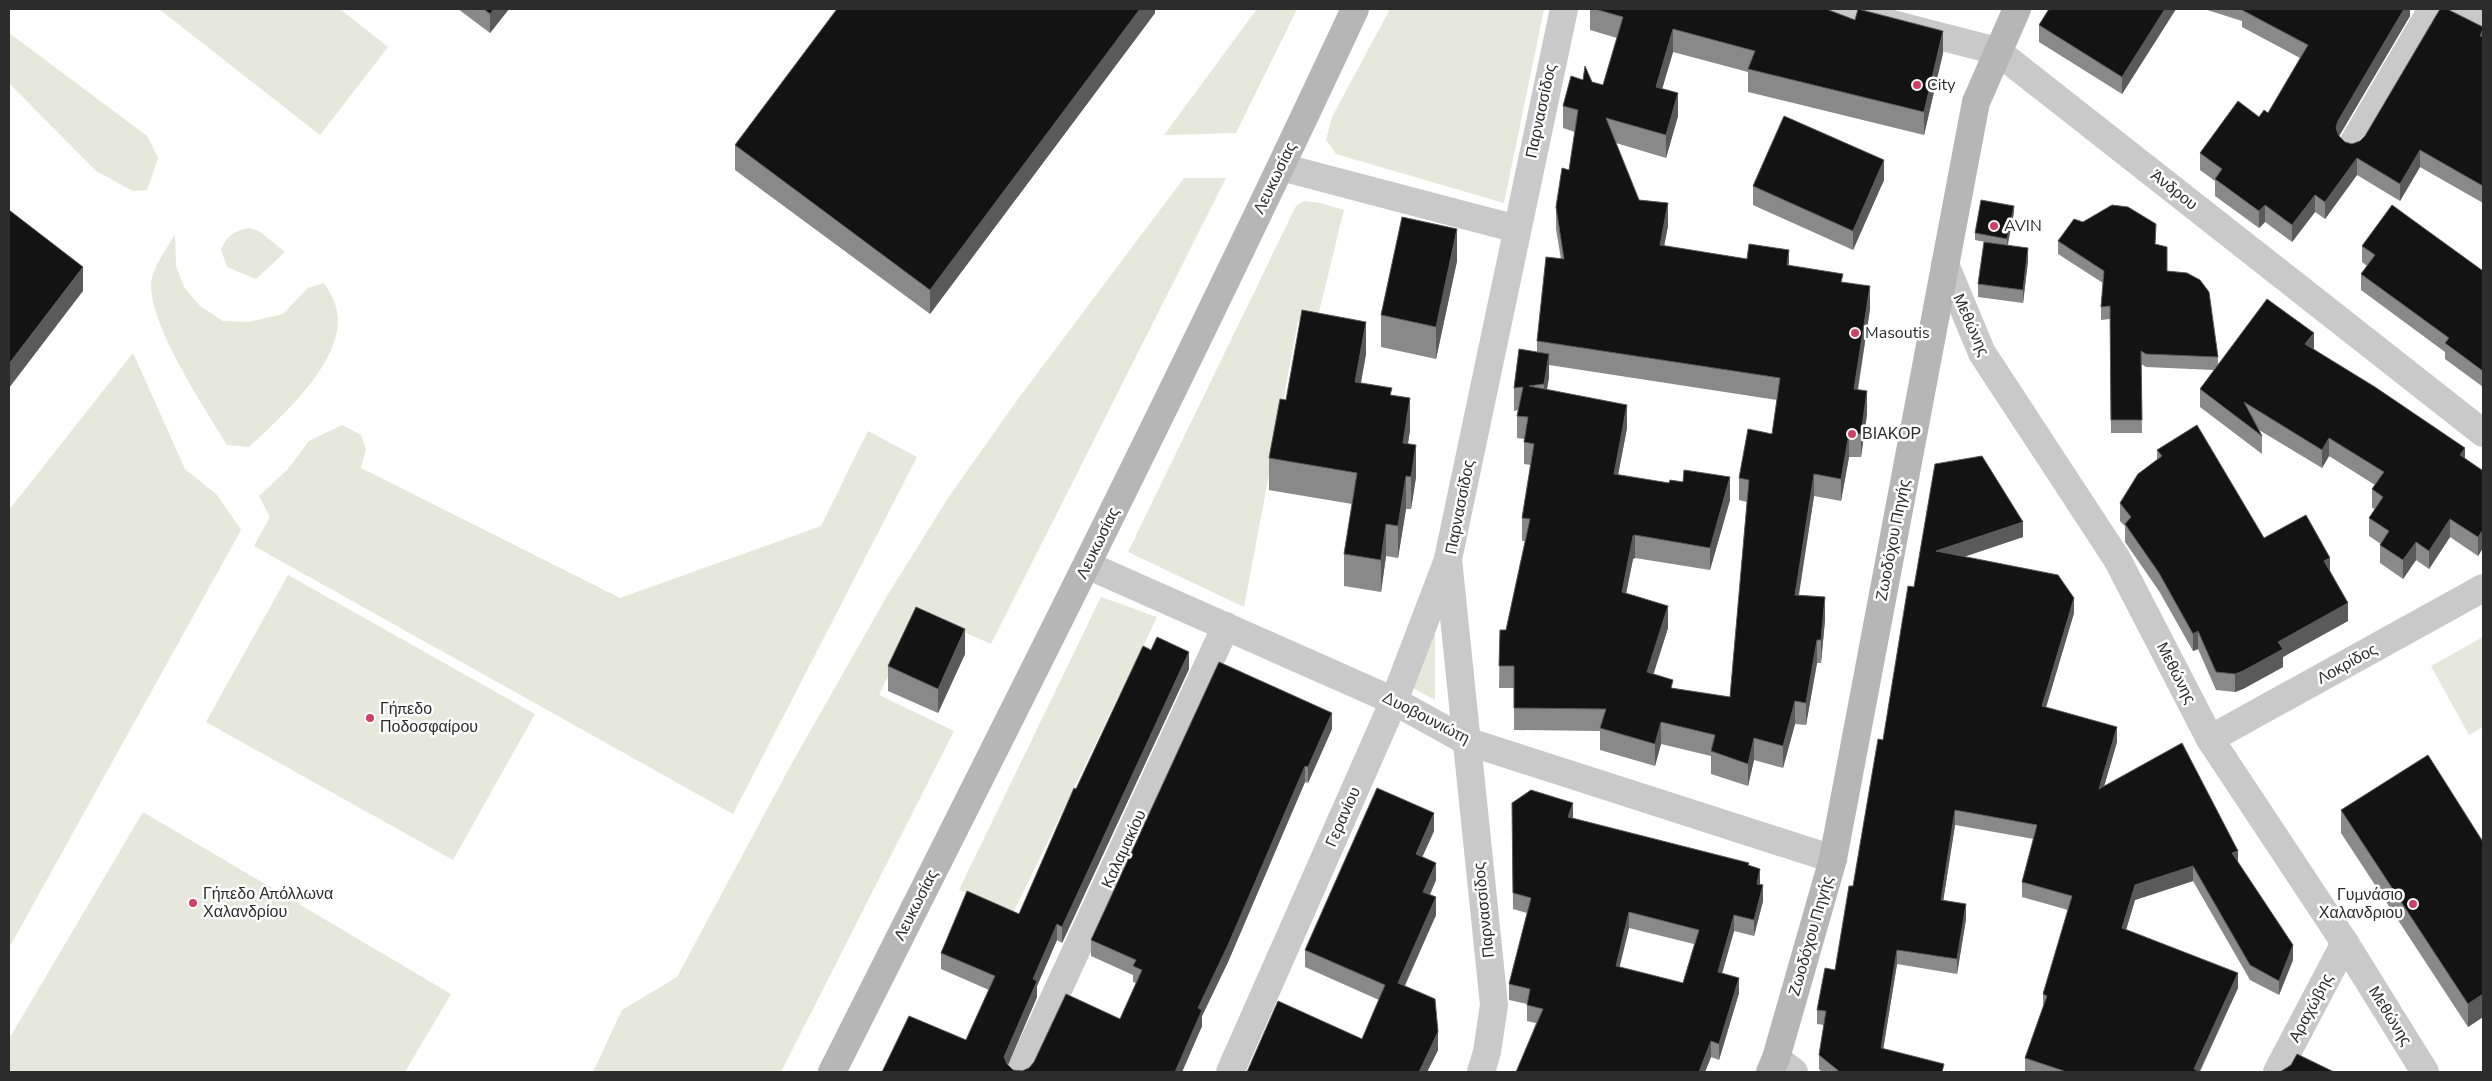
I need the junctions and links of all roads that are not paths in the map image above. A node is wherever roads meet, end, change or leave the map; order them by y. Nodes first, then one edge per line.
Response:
1 (1355, 9) edge
2 (1564, 9) edge
3 (1834, 9) edge
4 (2017, 9) edge
5 (2432, 9) edge
6 (2460, 9) edge
7 (2483, 22) edge
8 (1997, 51) junction
9 (2352, 145) edge
10 (1281, 167) junction
11 (1517, 229) junction
12 (1945, 264) junction
13 (2483, 432) edge
14 (1448, 559) junction
15 (1087, 565) junction
16 (2483, 588) edge
17 (1226, 626) junction
18 (1394, 701) junction
19 (2210, 739) junction
20 (1466, 740) junction
21 (1833, 859) junction
22 (2345, 943) junction
23 (1780, 1067) edge
24 (832, 1072) edge
25 (1020, 1072) edge
26 (1230, 1072) edge
27 (1481, 1072) edge
28 (2277, 1072) edge
29 (2425, 1072) edge

1 - 10 street, Λευκωσίας
2 - 11 street, Παρνασσίδος
3 - 8 street, Άνδρου
4 - 8 street, Ζωοδόχου Πηγής
5 - 9 street
6 - 7 street
8 - 12 street, Ζωοδόχου Πηγής
8 - 13 street, Άνδρου
10 - 11 street
10 - 15 street, Λευκωσίας
11 - 14 street, Παρνασσίδος
12 - 19 street, Μεθώνης
12 - 21 street, Ζωοδόχου Πηγής
14 - 18 street, Γερανίου
14 - 20 street, Παρνασσίδος
15 - 17 street, Δυοβουνιώτη
15 - 24 street, Λευκωσίας
16 - 19 street, Λοκρίδος
17 - 18 street, Δυοβουνιώτη
17 - 25 street, Καλαμακίου
18 - 20 street, Δυοβουνιώτη
18 - 26 street, Γερανίου
19 - 22 street, Μεθώνης
20 - 21 street, Δυοβουνιώτη
20 - 27 street, Παρνασσίδος
21 - 23 street, Ζωοδόχου Πηγής
22 - 28 street, Αραχώβης
22 - 29 street, Μεθώνης

